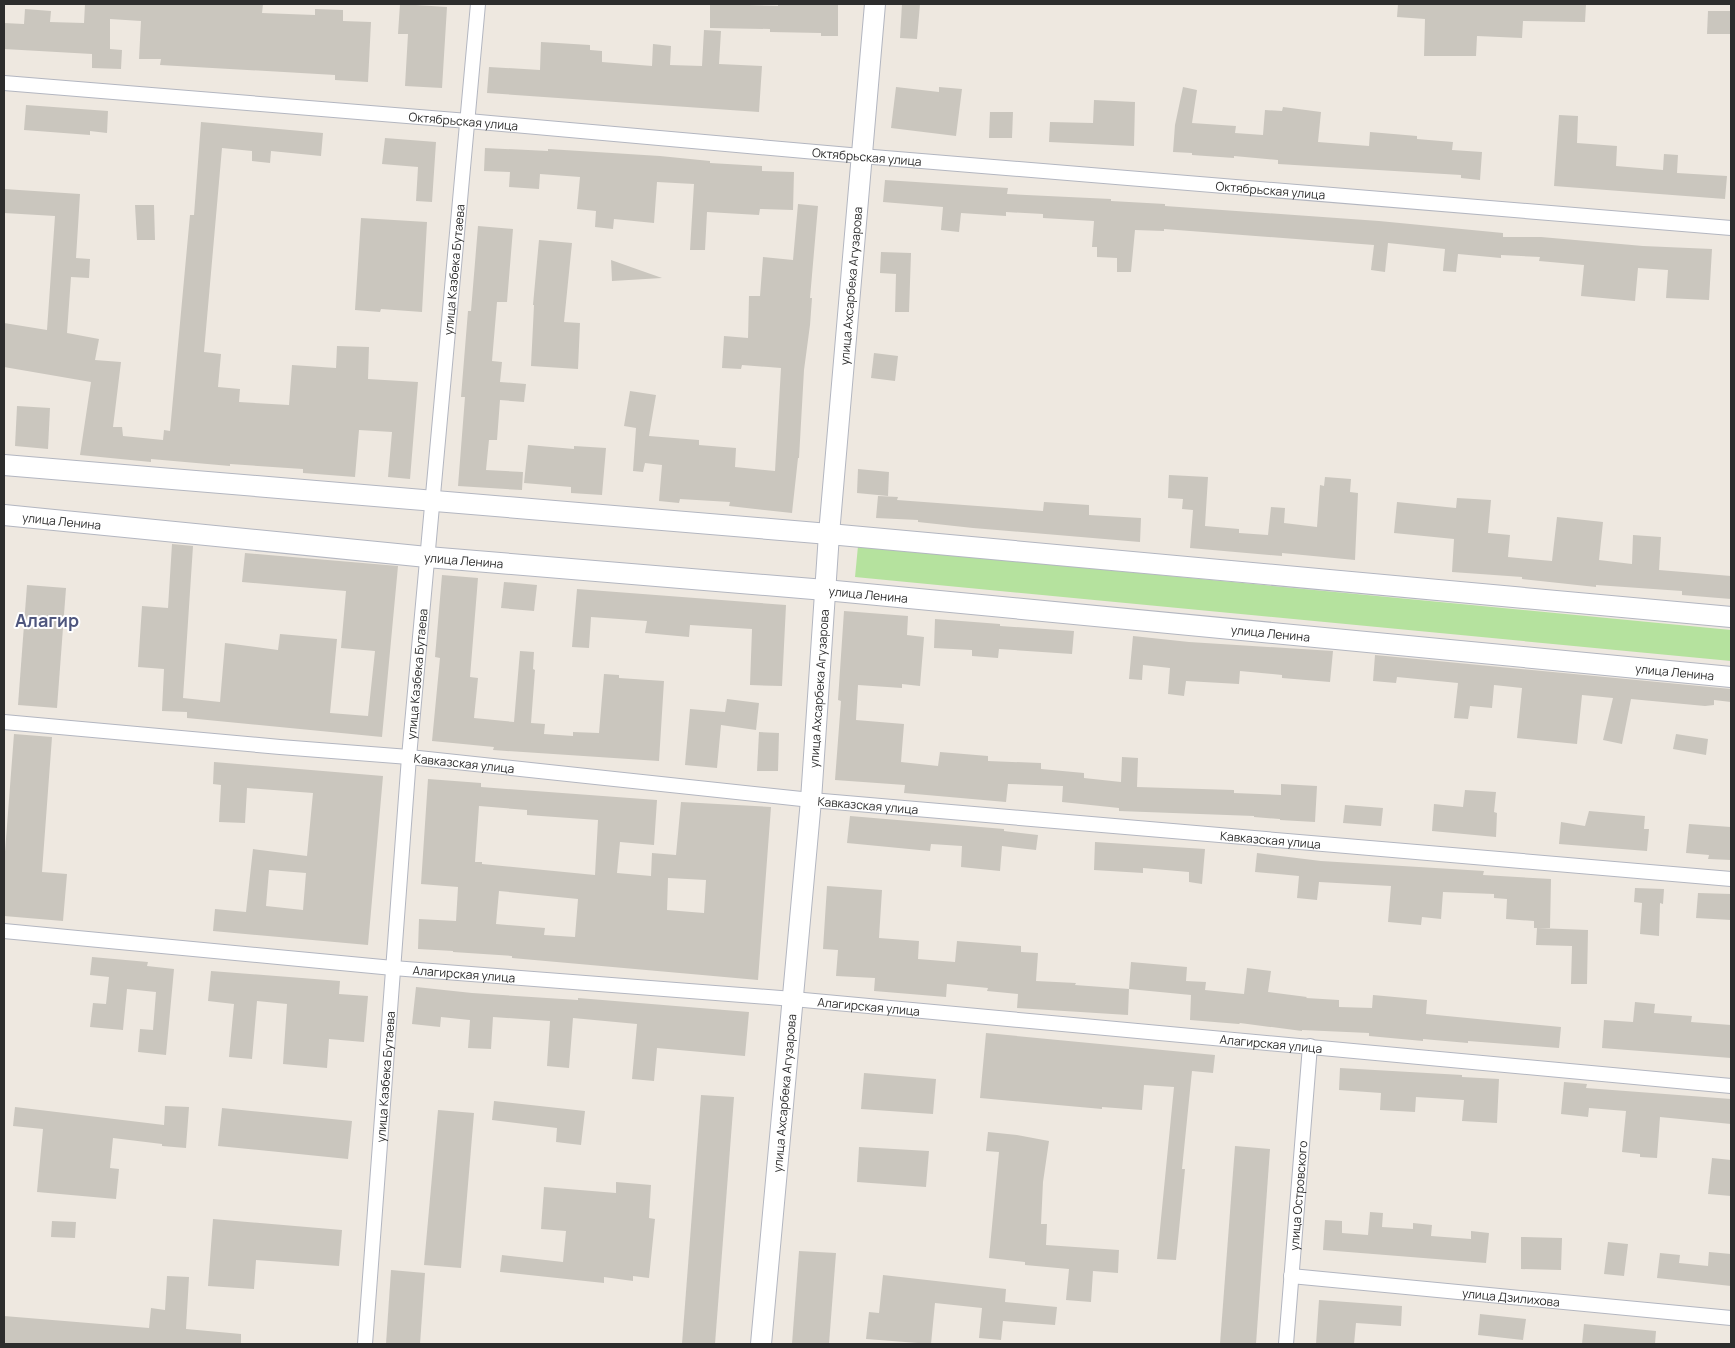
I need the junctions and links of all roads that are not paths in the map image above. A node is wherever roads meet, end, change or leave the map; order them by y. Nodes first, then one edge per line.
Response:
1 (478, 4) edge
2 (875, 4) edge
3 (4, 83) edge
4 (468, 121) junction
5 (861, 156) junction
6 (1731, 228) edge
7 (4, 465) edge
8 (433, 502) junction
9 (4, 515) edge
10 (829, 534) junction
11 (427, 557) junction
12 (825, 590) junction
13 (1731, 617) edge
14 (1731, 677) edge
15 (4, 722) edge
16 (409, 757) junction
17 (811, 800) junction
18 (1731, 879) edge
19 (4, 931) edge
20 (393, 968) junction
21 (793, 999) junction
22 (1310, 1046) junction
23 (1731, 1086) edge
24 (1291, 1276) junction
25 (1731, 1318) edge
26 (365, 1344) edge
27 (761, 1344) edge
28 (1286, 1344) edge

1 - 4 street, улица Казбека Бутаева
2 - 5 street, улица Ахсарбека Агузарова
3 - 4 street, Октябрьская улица
4 - 5 street, Октябрьская улица
4 - 8 street, улица Казбека Бутаева
5 - 6 street, Октябрьская улица
5 - 10 street, улица Ахсарбека Агузарова
7 - 8 street
8 - 10 street
8 - 11 street, улица Казбека Бутаева
9 - 11 street, улица Ленина
10 - 12 street, улица Ахсарбека Агузарова
10 - 13 street
11 - 12 street, улица Ленина
11 - 16 street, улица Казбека Бутаева
12 - 14 street, улица Ленина
12 - 17 street, улица Ахсарбека Агузарова
15 - 16 street, Кавказская улица
16 - 17 street, Кавказская улица
16 - 20 street, улица Казбека Бутаева
17 - 18 street, Кавказская улица
17 - 21 street, улица Ахсарбека Агузарова
19 - 20 street, Алагирская улица
20 - 21 street, Алагирская улица
20 - 26 street, улица Казбека Бутаева
21 - 22 street, Алагирская улица
21 - 27 street, улица Ахсарбека Агузарова
22 - 23 street, Алагирская улица
22 - 24 street, улица Островского
24 - 25 street, улица Дзилихова
24 - 28 street, улица Островского

